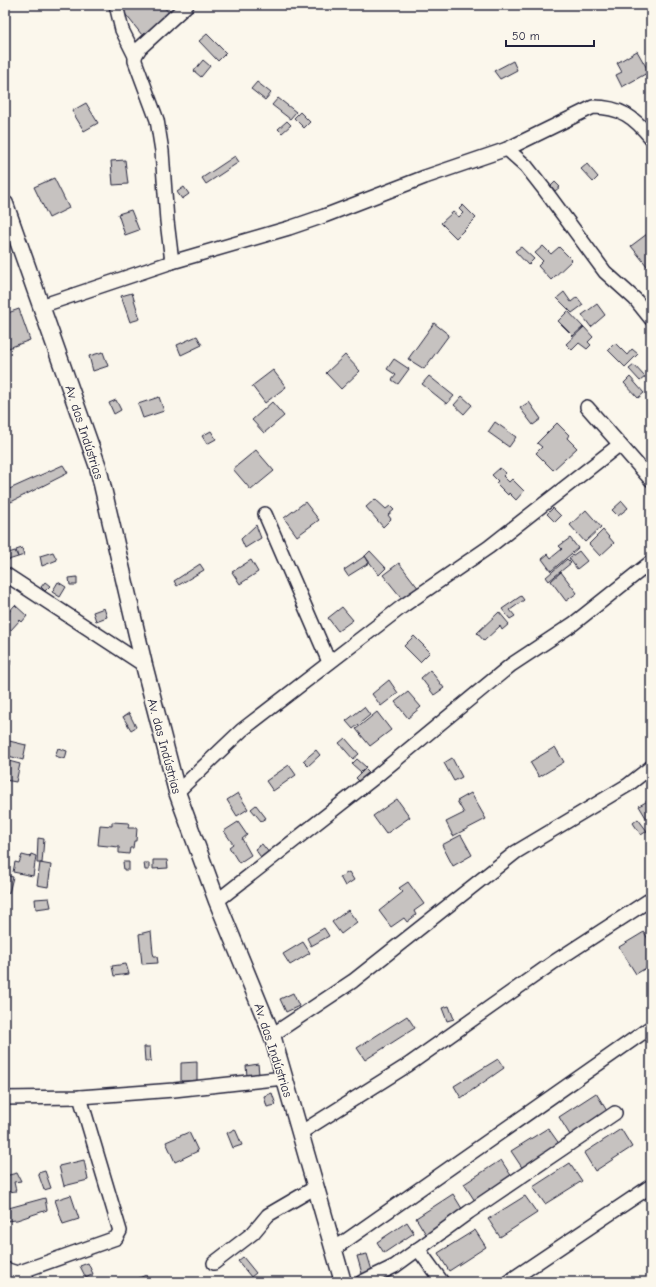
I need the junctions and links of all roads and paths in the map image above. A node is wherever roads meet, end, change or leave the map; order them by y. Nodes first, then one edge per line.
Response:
1 (116, 5) edge
2 (187, 5) edge
3 (135, 56) junction
4 (651, 138) edge
5 (507, 149) junction
6 (5, 204) edge
7 (172, 262) junction
8 (41, 306) junction
9 (651, 319) edge
10 (587, 407) dead end
11 (619, 445) junction
12 (651, 480) edge
13 (265, 514) dead end
14 (651, 562) edge
15 (5, 574) edge
16 (329, 662) junction
17 (144, 666) junction
18 (651, 767) edge
19 (176, 792) junction
20 (651, 899) edge
21 (217, 901) junction
22 (651, 1027) edge
23 (272, 1035) junction
24 (284, 1078) junction
25 (80, 1097) junction
26 (5, 1098) edge
27 (615, 1113) dead end
28 (300, 1133) junction
29 (651, 1186) edge
30 (316, 1187) junction
31 (334, 1249) junction
32 (418, 1249) junction
33 (214, 1263) dead end
34 (11, 1271) edge
35 (29, 1282) edge
36 (343, 1282) edge
37 (362, 1282) edge
38 (442, 1282) edge
39 (508, 1282) edge

1 - 3 street
2 - 3 street
3 - 7 street
4 - 5 street
5 - 7 street
5 - 9 street
6 - 8 street, Av. das Indústrias
7 - 8 street
8 - 17 street, Av. das Indústrias
10 - 11 street
11 - 12 street
11 - 16 street
13 - 16 street
14 - 21 street
15 - 17 street
16 - 19 street
17 - 19 street, Av. das Indústrias
18 - 23 street
19 - 21 street, Av. das Indústrias
20 - 28 street
21 - 23 street, Av. das Indústrias
22 - 31 street
23 - 24 street, Av. das Indústrias
24 - 25 street
24 - 28 street, Av. das Indústrias
25 - 26 street
25 - 34 street
27 - 32 street
28 - 30 street, Av. das Indústrias
29 - 39 street
30 - 31 street, Av. das Indústrias
30 - 33 street
31 - 36 street, Av. das Indústrias
32 - 37 street
32 - 38 street
34 - 35 street

